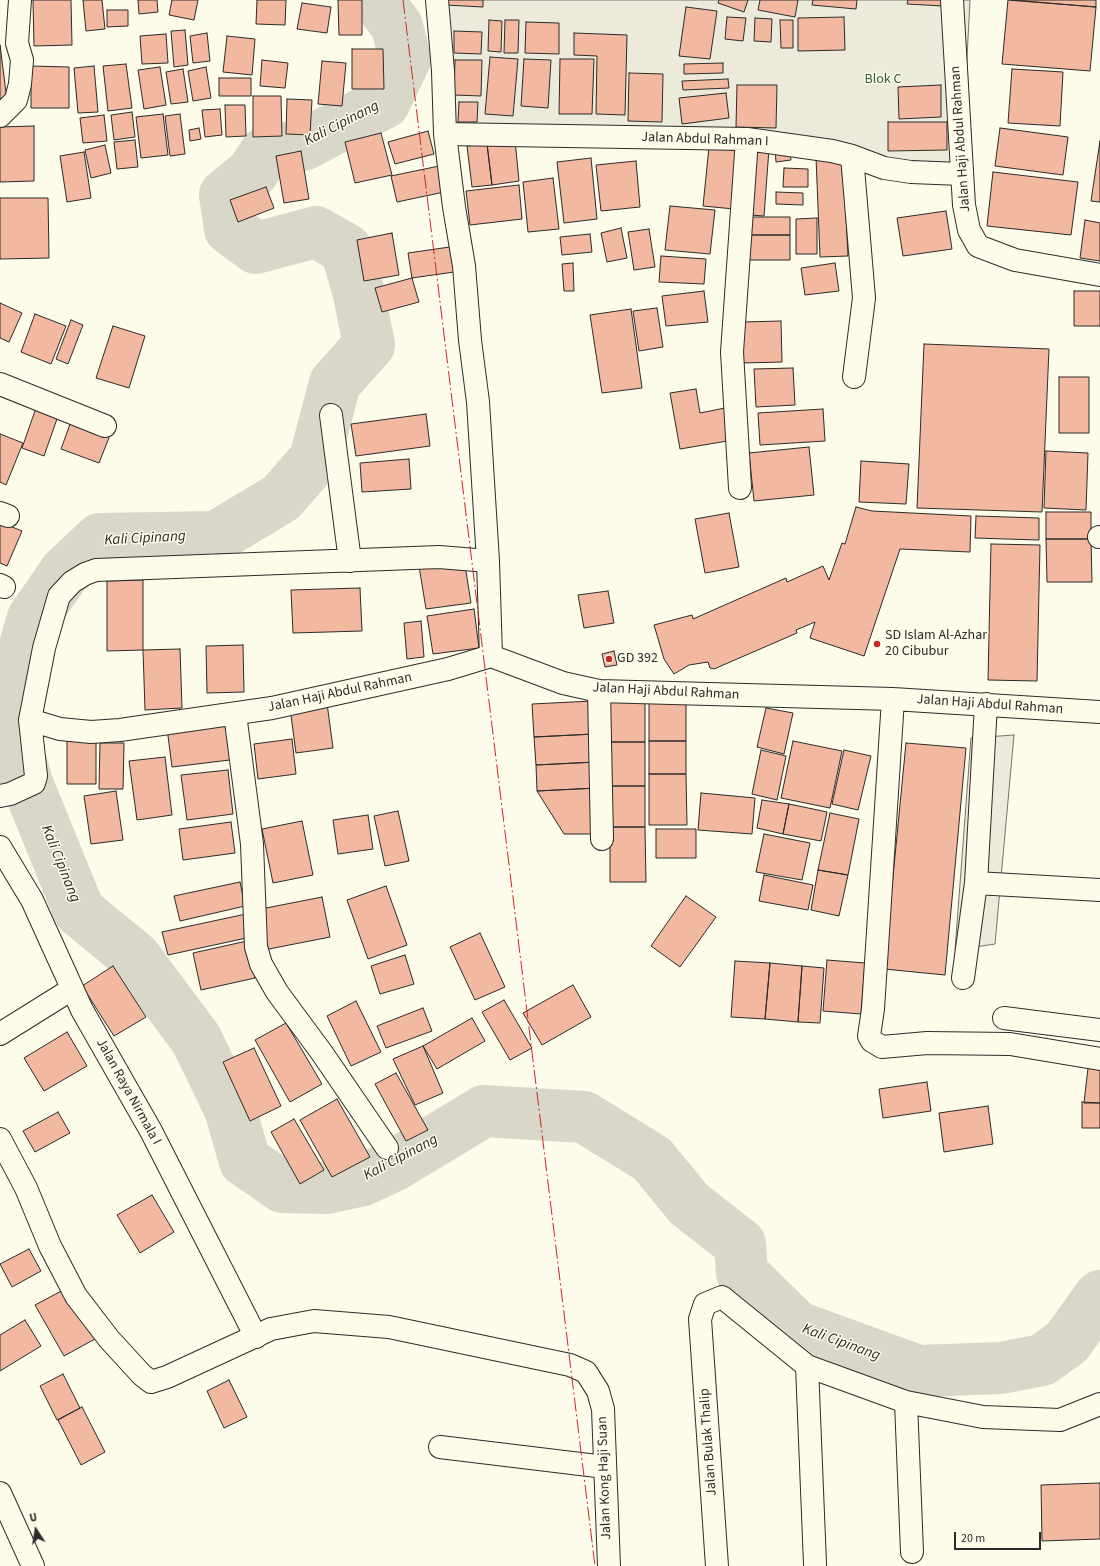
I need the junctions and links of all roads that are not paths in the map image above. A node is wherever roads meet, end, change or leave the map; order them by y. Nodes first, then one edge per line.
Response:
1 (20, 0) edge
2 (437, 0) edge
3 (952, 0) edge
4 (0, 116) edge
5 (445, 134) junction
6 (747, 139) junction
7 (852, 156) junction
8 (961, 174) junction
9 (1100, 275) edge
10 (854, 377) dead end
11 (0, 384) edge
12 (331, 415) dead end
13 (105, 426) dead end
14 (740, 488) dead end
15 (350, 561) junction
16 (488, 561) junction
17 (491, 656) junction
18 (599, 691) junction
19 (893, 699) junction
20 (986, 704) junction
21 (1100, 712) edge
22 (236, 714) junction
23 (30, 720) junction
24 (5, 795) edge
25 (602, 839) dead end
26 (0, 847) edge
27 (976, 882) junction
28 (1100, 890) edge
29 (963, 978) dead end
30 (72, 989) junction
31 (1004, 1018) dead end
32 (1100, 1030) edge
33 (0, 1034) edge
34 (1100, 1059) edge
35 (0, 1139) edge
36 (387, 1148) dead end
37 (256, 1337) junction
38 (807, 1366) junction
39 (906, 1402) junction
40 (1100, 1404) edge
41 (440, 1447) dead end
42 (605, 1467) junction
43 (0, 1493) edge
44 (912, 1552) dead end
45 (815, 1564) dead end
46 (33, 1566) edge
47 (609, 1566) edge
48 (718, 1566) edge

1 - 4 street
2 - 5 street
3 - 8 street, Jalan Haji Abdul Rahman
5 - 6 street, Jalan Abdul Rahman I
5 - 16 street
6 - 7 street, Jalan Abdul Rahman I
6 - 14 street
7 - 8 street, Jalan Abdul Rahman I
7 - 10 street
8 - 9 street, Jalan Haji Abdul Rahman
11 - 13 street
12 - 15 street
15 - 16 street
15 - 23 street
16 - 17 street
17 - 18 street, Jalan Haji Abdul Rahman
17 - 22 street, Jalan Haji Abdul Rahman
18 - 19 street, Jalan Haji Abdul Rahman
18 - 25 street
19 - 20 street, Jalan Haji Abdul Rahman
19 - 34 street
20 - 21 street, Jalan Haji Abdul Rahman
20 - 27 street
22 - 23 street, Jalan Haji Abdul Rahman
22 - 36 street
23 - 24 street
26 - 30 street, Jalan Raya Nirmala I
27 - 28 street
27 - 29 street
30 - 33 street
30 - 37 street, Jalan Raya Nirmala I
31 - 32 street
35 - 37 street, Jalan Kong Haji Suan
37 - 42 street, Jalan Kong Haji Suan
38 - 39 street
38 - 45 street
38 - 48 street, Jalan Bulak Thalip
39 - 40 street
39 - 44 street
41 - 42 street
42 - 47 street, Jalan Kong Haji Suan
43 - 46 street

